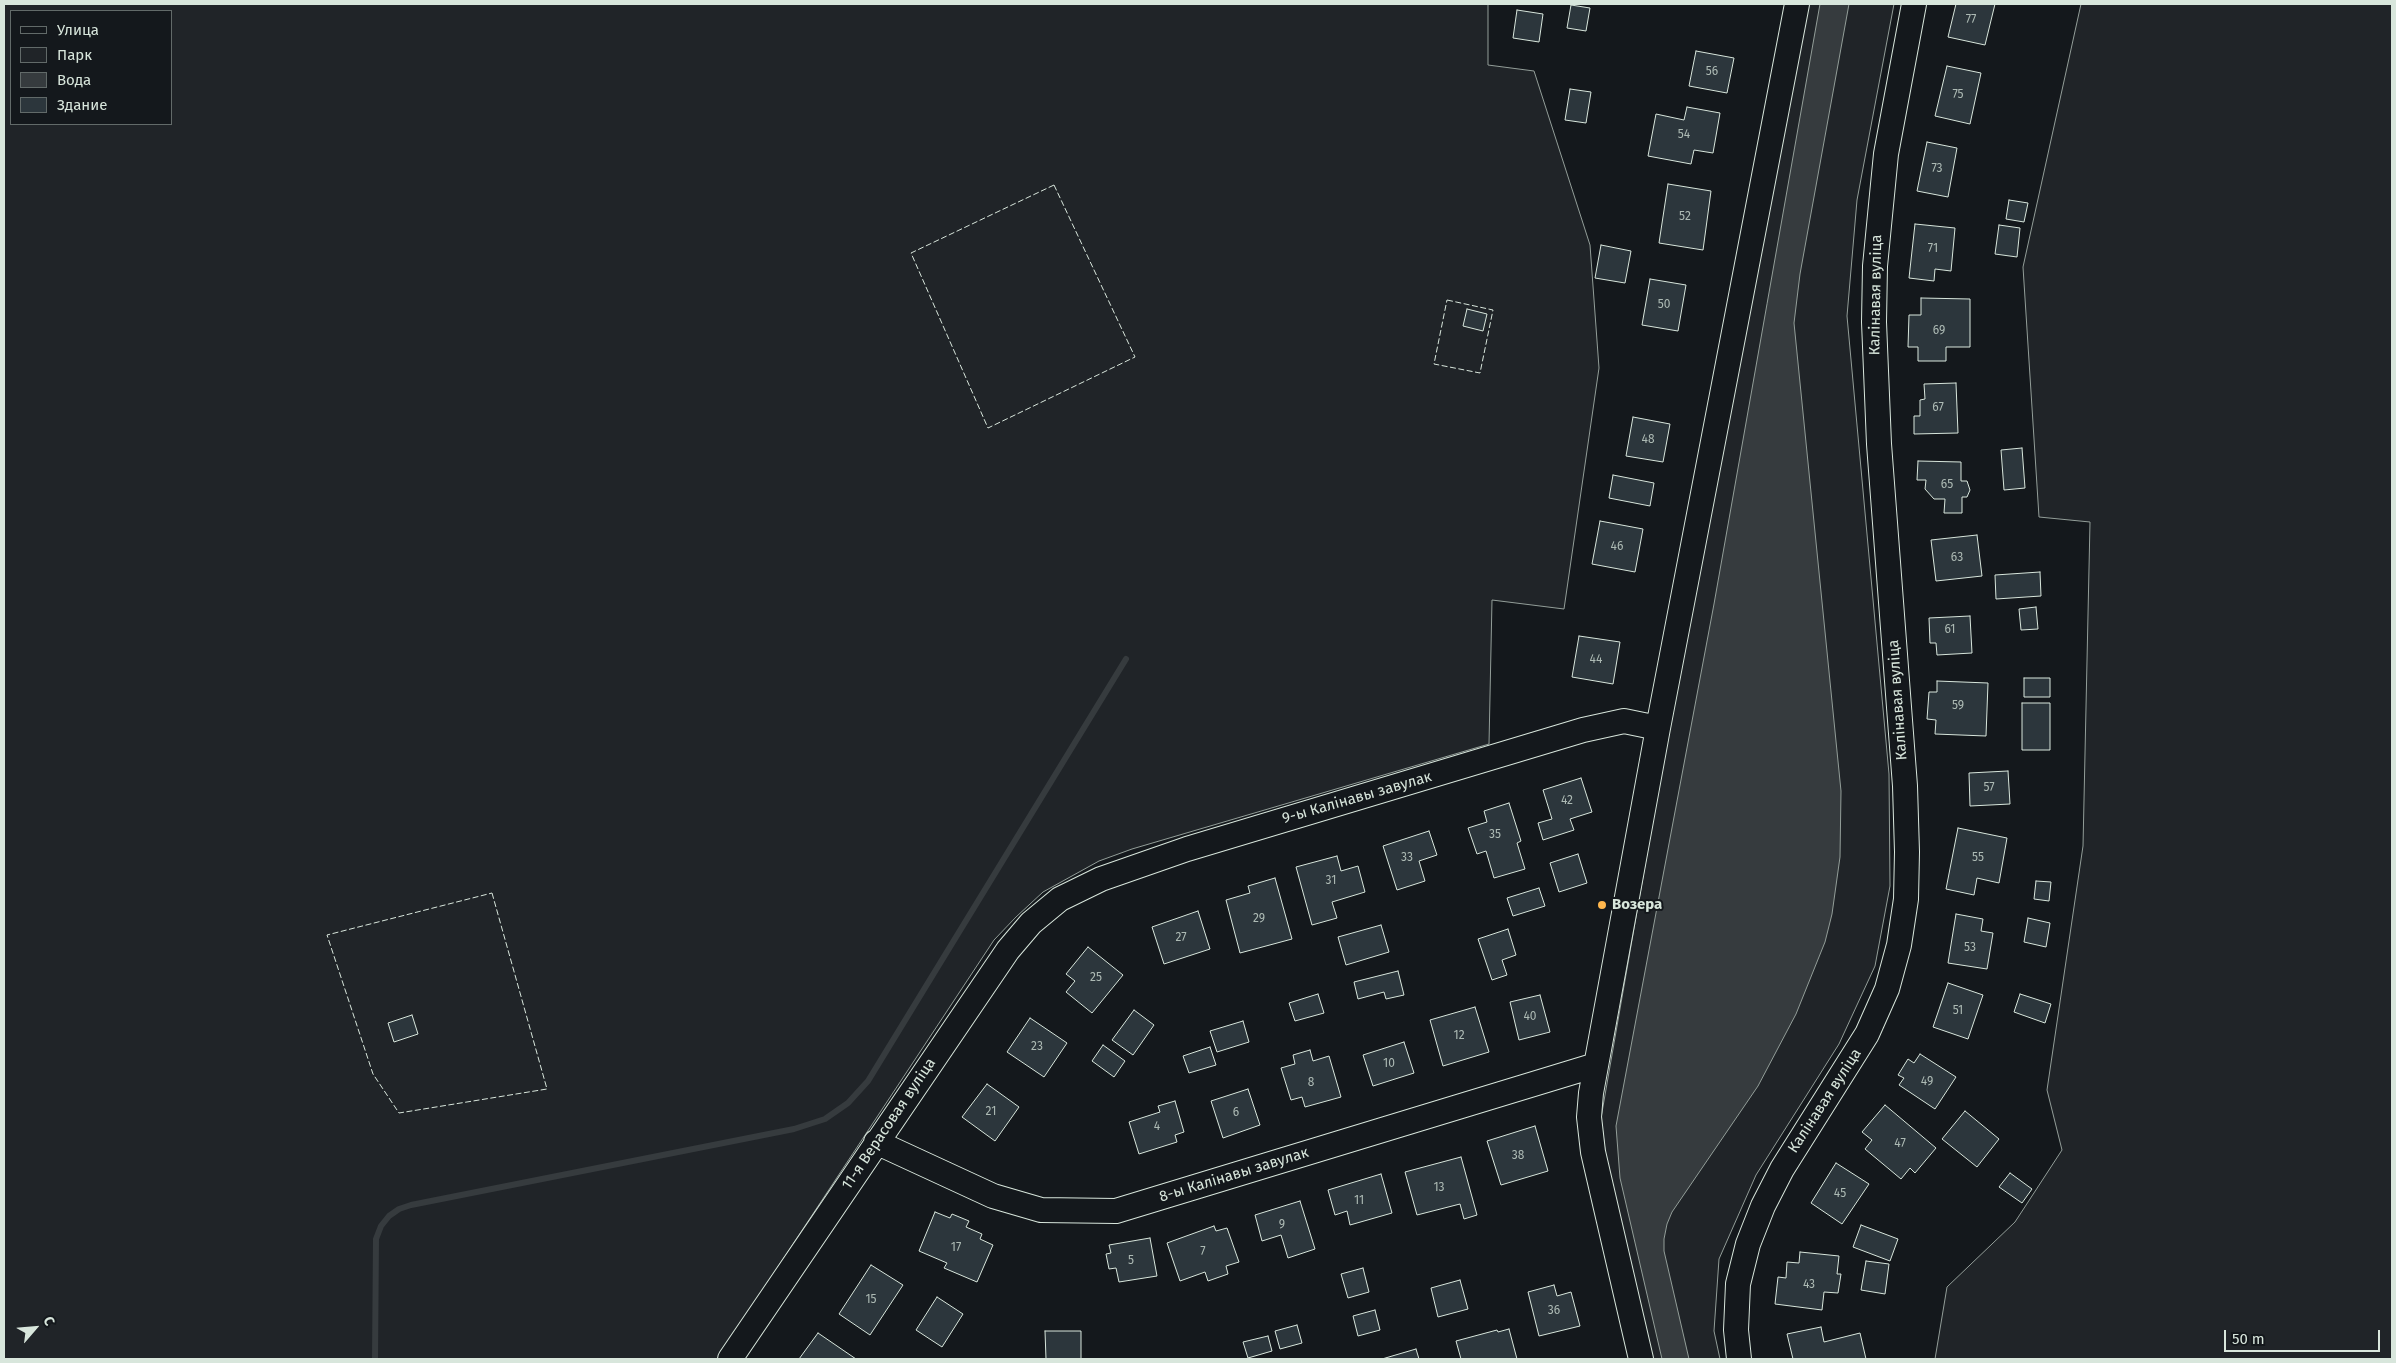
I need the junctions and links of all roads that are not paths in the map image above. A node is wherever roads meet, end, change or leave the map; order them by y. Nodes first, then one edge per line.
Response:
1 (1798, 4) edge
2 (1914, 4) edge
3 (1658, 728) junction
4 (1060, 899) joint
5 (1596, 1065) junction
6 (876, 1142) junction
7 (730, 1359) edge
8 (1641, 1359) edge
9 (1739, 1359) edge

1 - 3 street
2 - 9 street, Калінавая вуліца
3 - 4 street, 9-ы Калінавы завулак
3 - 5 street
4 - 6 street, 11-я Верасовая вуліца
5 - 6 street, 8-ы Калінавы завулак
5 - 8 street
6 - 7 street, 11-я Верасовая вуліца

